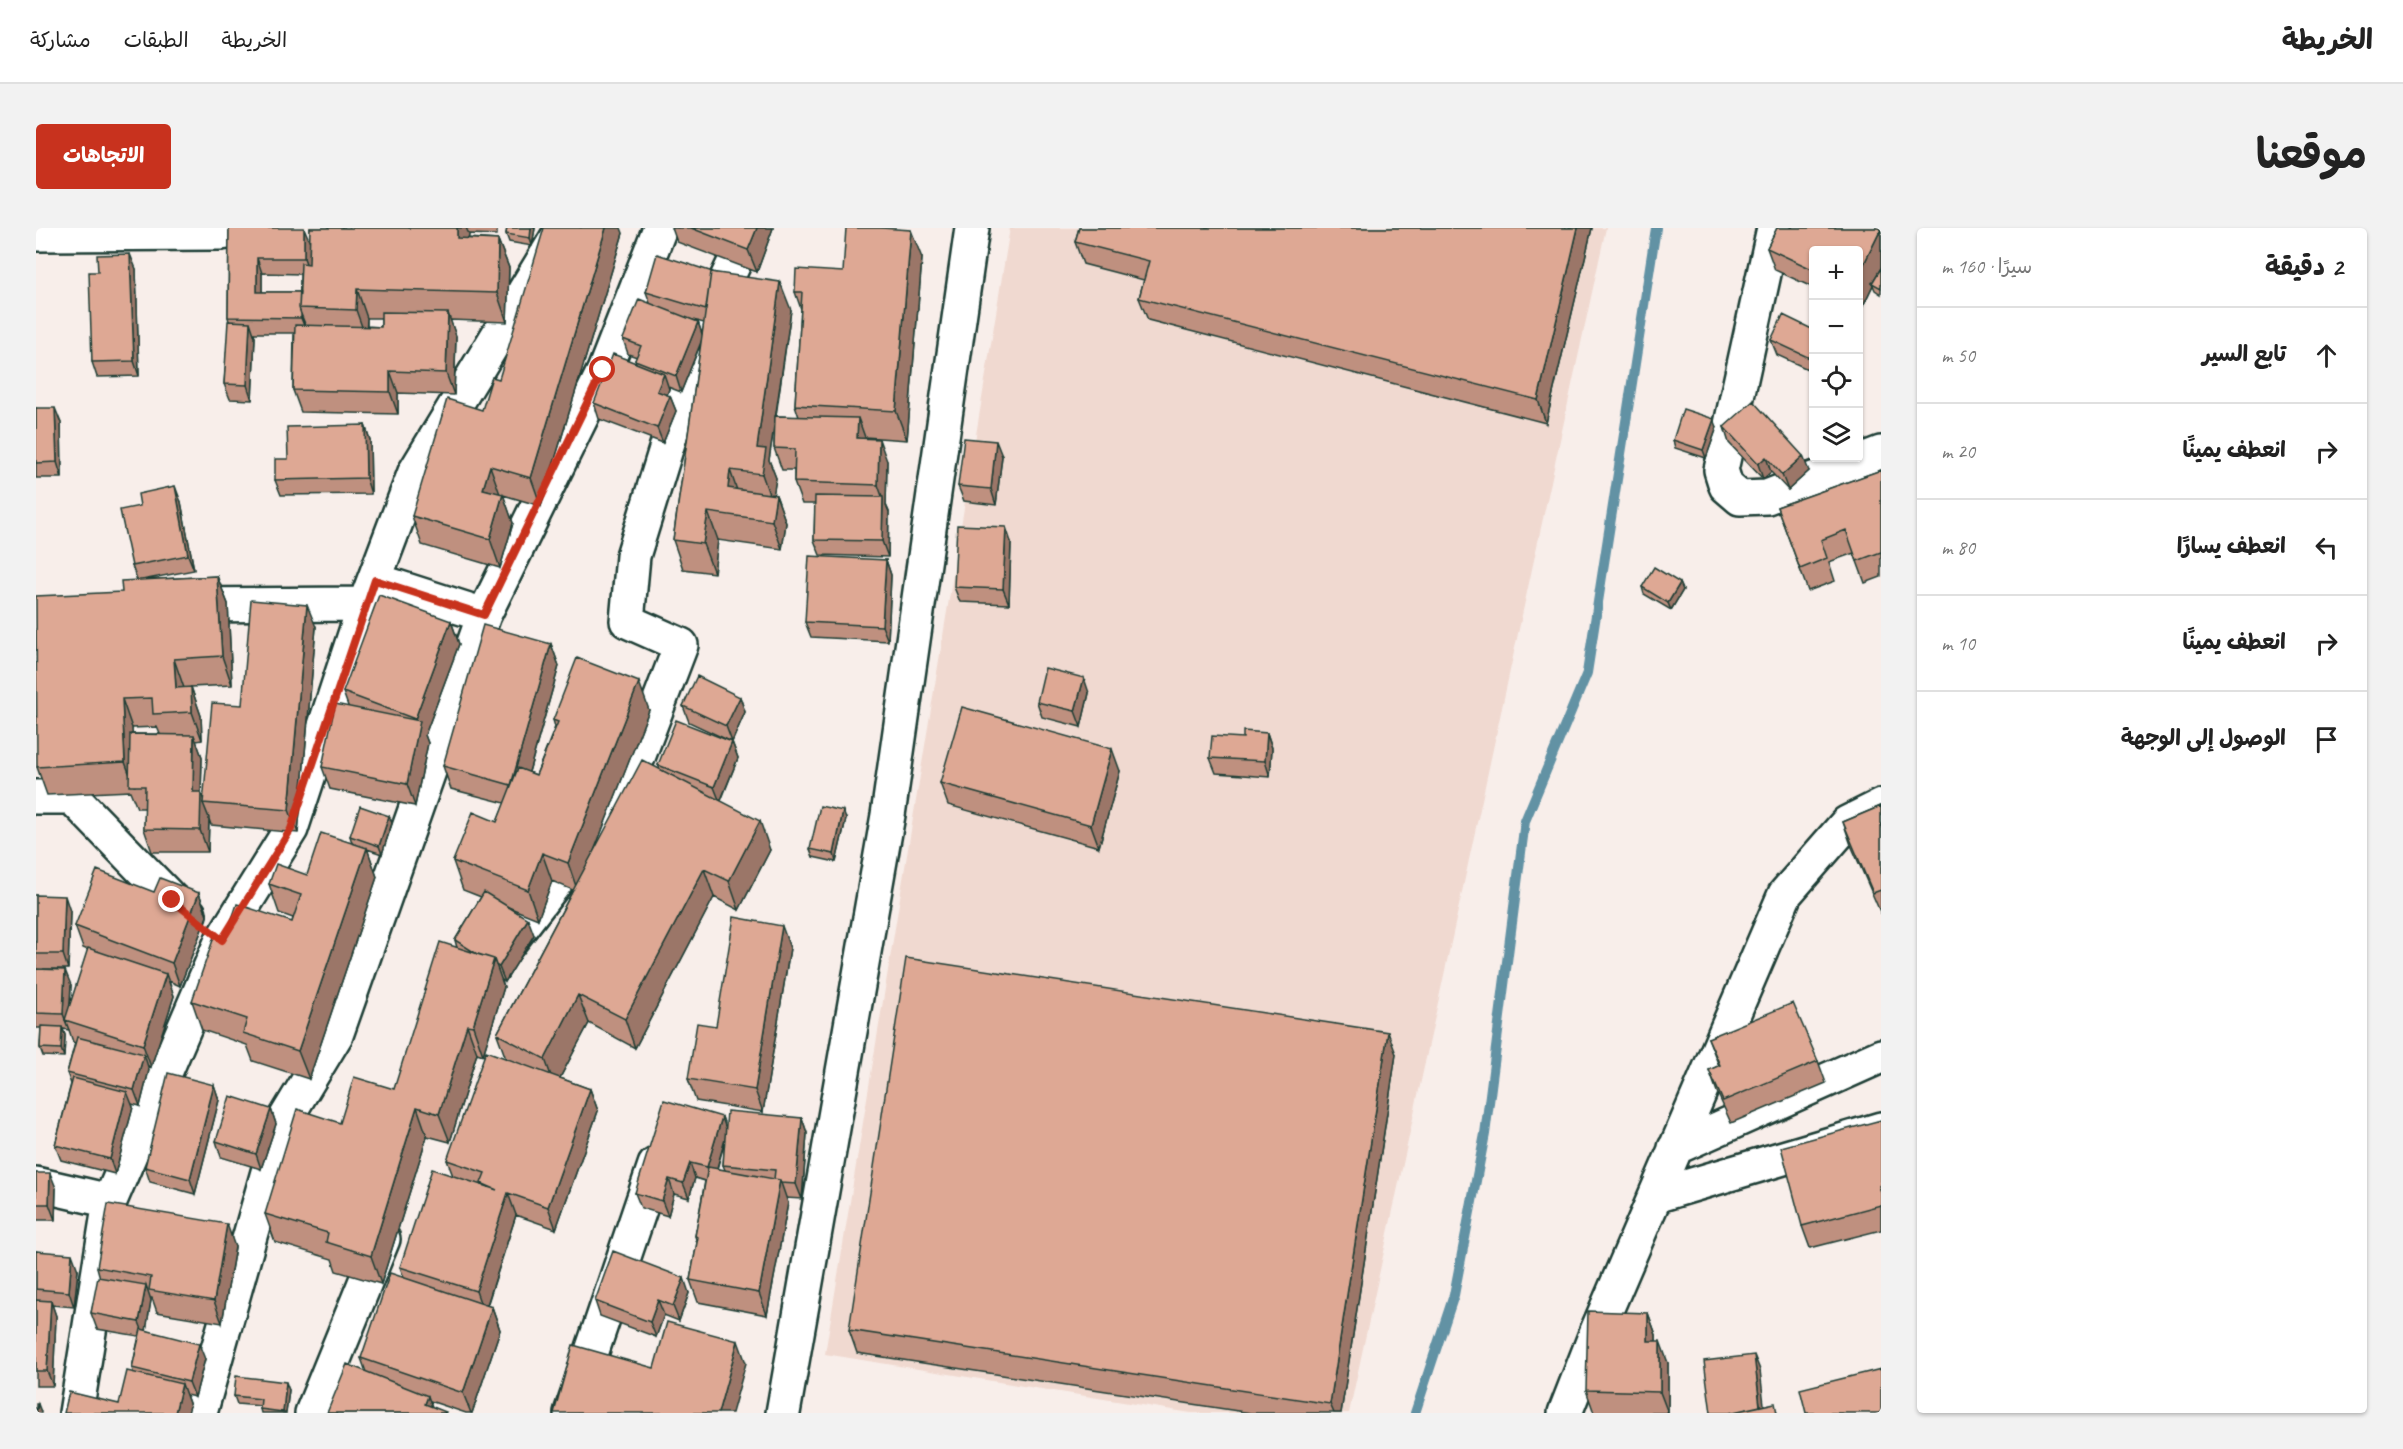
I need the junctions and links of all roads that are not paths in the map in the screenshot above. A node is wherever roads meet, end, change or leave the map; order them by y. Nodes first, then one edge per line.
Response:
1 (252, 228) edge
2 (563, 228) edge
3 (660, 228) edge
4 (972, 228) edge
5 (1774, 228) edge
6 (36, 234) edge
7 (738, 255) edge
8 (1881, 453) edge
9 (370, 592) junction
10 (154, 605) edge
11 (484, 615) junction
12 (36, 796) edge
13 (1881, 806) edge
14 (222, 940) junction
15 (484, 985) edge
16 (1881, 1056) edge
17 (1881, 1129) edge
18 (664, 1135) edge
19 (1675, 1148) junction
20 (36, 1185) edge
21 (1655, 1196) junction
22 (110, 1201) junction
23 (393, 1214) edge
24 (76, 1413) edge
25 (200, 1413) edge
26 (312, 1413) edge
27 (571, 1413) edge
28 (783, 1413) edge
29 (1565, 1413) edge

1 - 6 street
2 - 9 street
3 - 11 street
4 - 28 street
5 - 8 street
7 - 15 street
9 - 10 street
9 - 11 street
9 - 14 street
11 - 25 street
12 - 14 street
13 - 19 street
14 - 22 street
16 - 19 street
17 - 21 street
18 - 27 street
19 - 21 street
20 - 22 street
21 - 29 street
22 - 24 street
23 - 26 street

